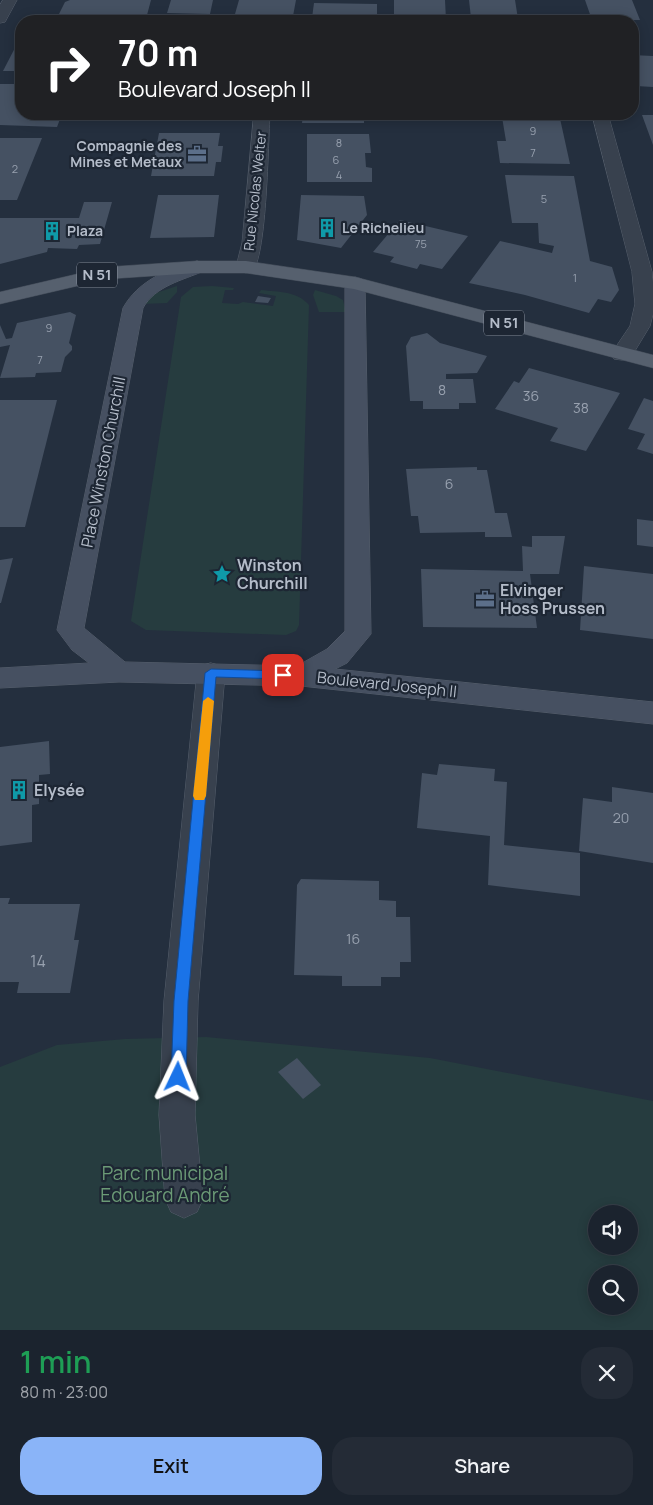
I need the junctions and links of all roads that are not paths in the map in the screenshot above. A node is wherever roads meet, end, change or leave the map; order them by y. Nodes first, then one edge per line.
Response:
1 (10, 0) edge
2 (0, 19) edge
3 (262, 120) edge
4 (602, 120) edge
5 (197, 267) junction
6 (246, 267) junction
7 (355, 283) junction
8 (0, 298) edge
9 (622, 354) junction
10 (653, 362) edge
11 (119, 672) junction
12 (211, 673) junction
13 (302, 676) junction
14 (0, 678) edge
15 (653, 713) edge
16 (184, 1199) dead end

1 - 2 street
3 - 6 street, Rue Nicolas Welter
4 - 9 street
5 - 6 main road, N 51
5 - 8 main road, N 51
5 - 11 main road, Place Winston Churchill
6 - 7 main road, N 51
7 - 9 main road, N 51
7 - 13 main road
9 - 10 main road, N 51
11 - 12 main road, Boulevard Joseph II
11 - 14 main road, Boulevard Joseph II
12 - 13 main road, Boulevard Joseph II
12 - 16 street
13 - 15 main road, Boulevard Joseph II

